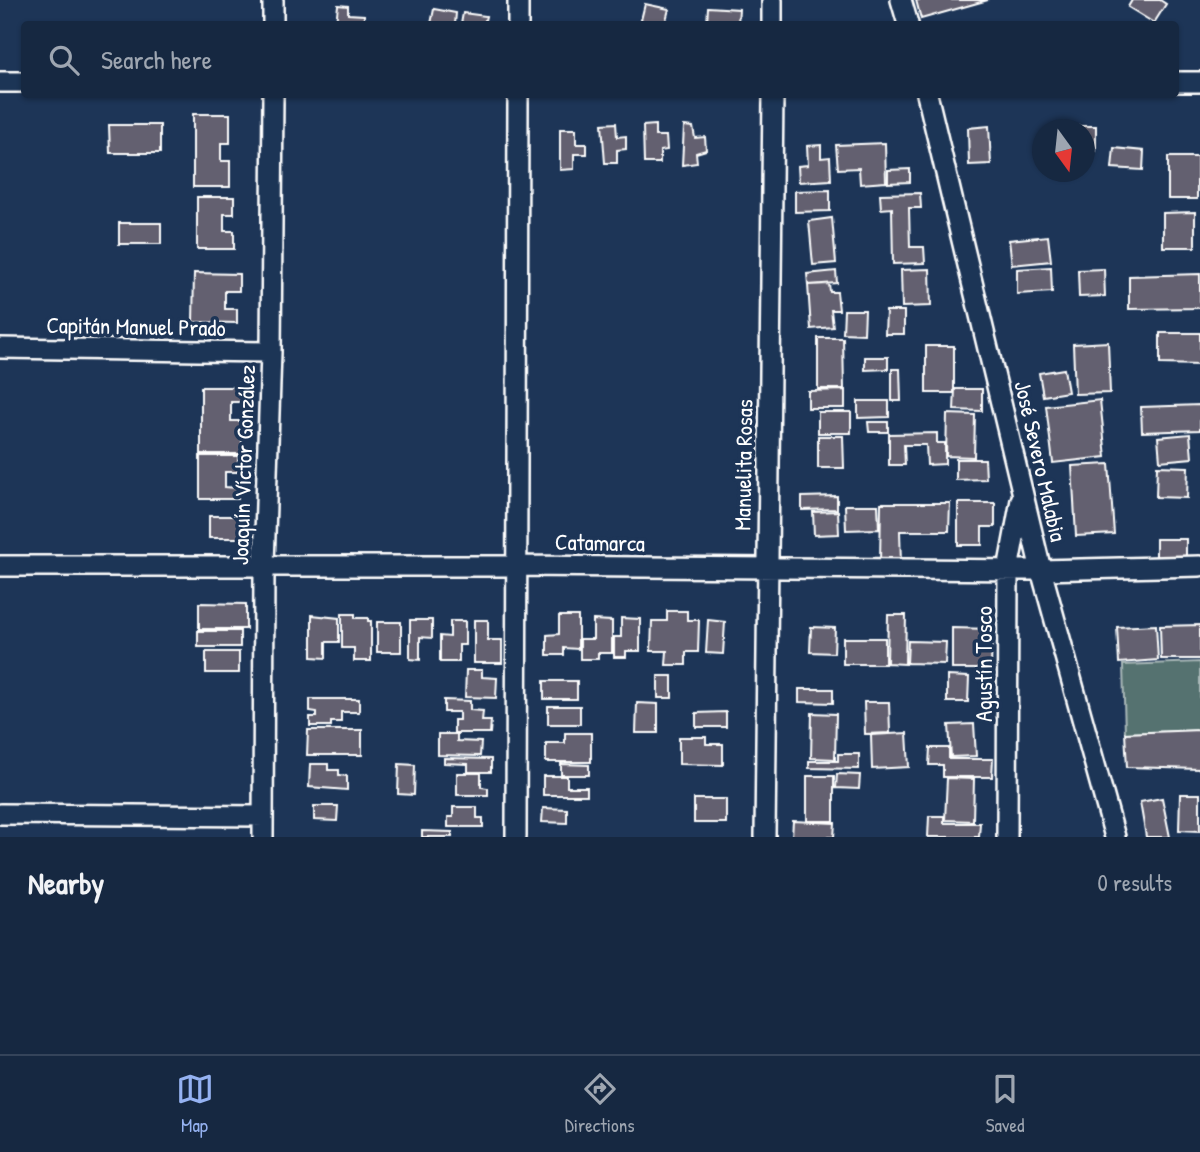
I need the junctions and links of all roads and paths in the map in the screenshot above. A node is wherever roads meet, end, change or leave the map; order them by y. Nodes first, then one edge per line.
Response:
1 (273, 0) edge
2 (518, 0) edge
3 (772, 0) edge
4 (901, 0) edge
5 (273, 21) edge
6 (518, 21) edge
7 (772, 21) edge
8 (907, 21) edge
9 (0, 82) edge
10 (21, 82) edge
11 (1179, 82) edge
12 (1200, 82) edge
13 (273, 98) edge
14 (518, 98) edge
15 (773, 98) edge
16 (928, 98) edge
17 (0, 348) edge
18 (271, 352) junction
19 (1023, 492) junction
20 (264, 565) junction
21 (0, 566) edge
22 (515, 566) junction
23 (1200, 566) edge
24 (766, 568) junction
25 (1008, 569) junction
26 (1041, 570) junction
27 (0, 814) edge
28 (263, 816) junction
29 (262, 837) edge
30 (516, 837) edge
31 (765, 837) edge
32 (1007, 837) edge
33 (1115, 837) edge

1 - 5 street
2 - 6 street
3 - 7 street
4 - 8 street
9 - 10 street
11 - 12 street
13 - 18 street, Joaquín Víctor González
14 - 22 street
15 - 24 street, Manuelita Rosas
16 - 19 street, José Severo Malabia
17 - 18 street, Capitán Manuel Prado
18 - 20 street, Joaquín Víctor González
19 - 25 street, Agustín Tosco
19 - 26 street, José Severo Malabia
20 - 21 street, Catamarca
20 - 22 street, Catamarca
20 - 28 street, Joaquín Víctor González
22 - 24 street, Catamarca
22 - 30 street
23 - 26 street, Catamarca
24 - 25 street, Catamarca
24 - 31 street, Manuelita Rosas
25 - 26 street, Catamarca
25 - 32 street, Agustín Tosco
26 - 33 street, José Severo Malabia
27 - 28 street
28 - 29 street, Joaquín Víctor González

